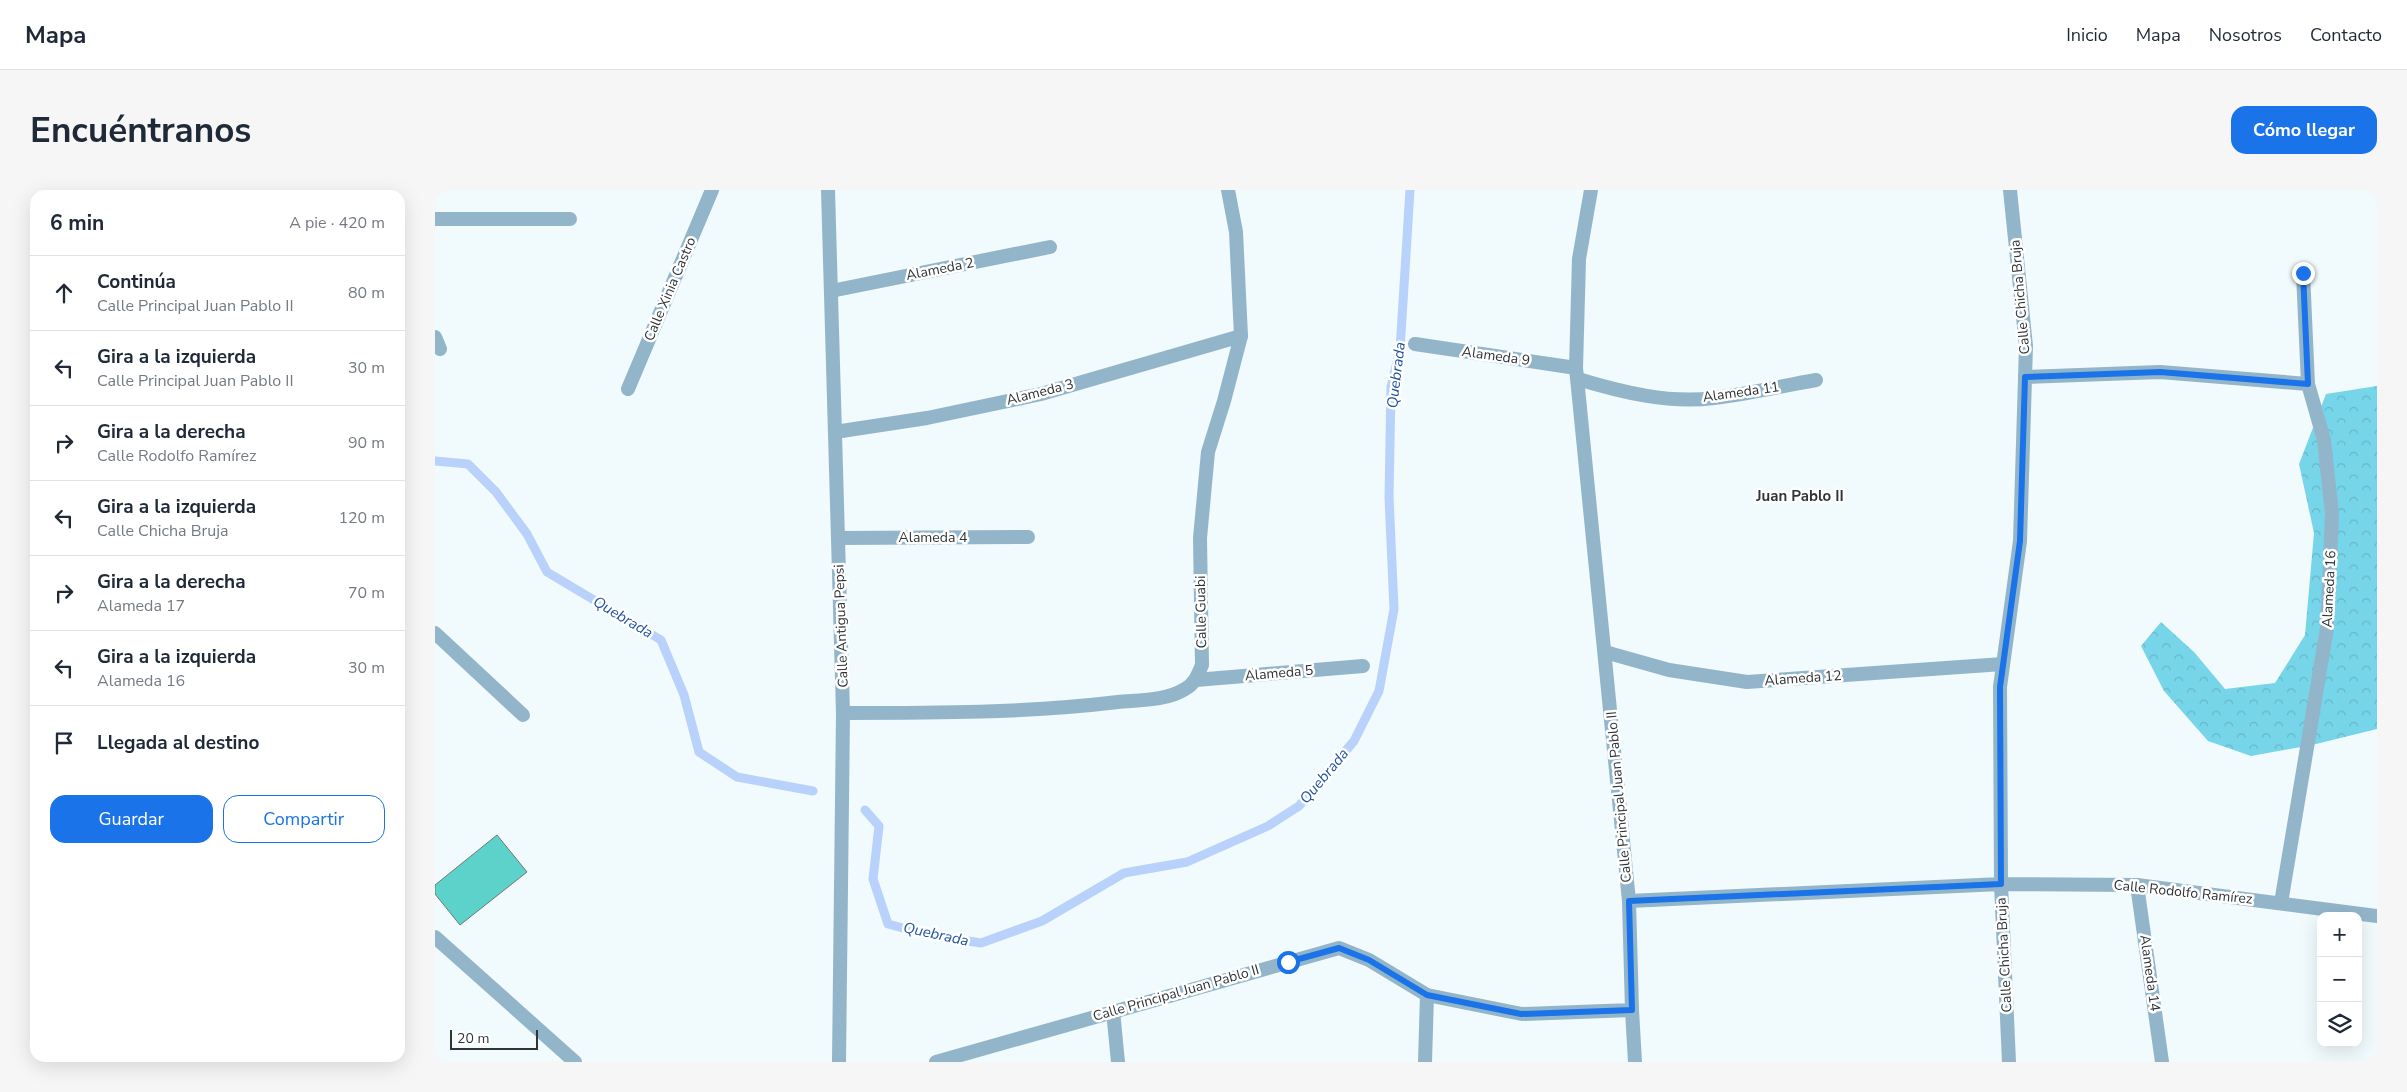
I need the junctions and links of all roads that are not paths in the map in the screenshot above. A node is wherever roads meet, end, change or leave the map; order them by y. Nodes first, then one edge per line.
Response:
1 (712, 190) edge
2 (828, 190) edge
3 (1228, 190) edge
4 (1591, 190) edge
5 (2010, 190) edge
6 (435, 219) edge
7 (570, 219) dead end
8 (1050, 247) dead end
9 (2303, 273) dead end
10 (831, 291) junction
11 (1241, 336) junction
12 (1415, 344) dead end
13 (1577, 373) junction
14 (2025, 377) junction
15 (1816, 380) dead end
16 (2308, 384) junction
17 (628, 389) dead end
18 (835, 432) junction
19 (1028, 537) dead end
20 (838, 538) junction
21 (435, 633) edge
22 (1605, 652) junction
23 (2003, 664) junction
24 (1363, 666) dead end
25 (1196, 680) junction
26 (843, 713) junction
27 (523, 715) dead end
28 (2001, 884) junction
29 (2137, 885) junction
30 (1629, 901) junction
31 (2281, 903) junction
32 (2377, 916) edge
33 (435, 937) edge
34 (1427, 995) junction
35 (1632, 1010) junction
36 (1113, 1011) junction
37 (575, 1062) edge
38 (839, 1062) edge
39 (936, 1062) edge
40 (1118, 1062) edge
41 (1425, 1062) edge
42 (1635, 1062) edge
43 (2009, 1062) edge
44 (2162, 1062) edge

1 - 17 street, Calle Xinia Castro
2 - 10 street, Calle Antigua Pepsi
3 - 11 street, Calle Guabi
4 - 13 street, Calle Principal Juan Pablo II
5 - 14 street, Calle Chicha Bruja
6 - 7 street
8 - 10 street, Alameda 2
9 - 16 street, Alameda 16
10 - 18 street, Calle Antigua Pepsi
11 - 18 street, Alameda 3
11 - 25 street, Calle Guabi
12 - 13 street, Alameda 9
13 - 15 street, Alameda 11
13 - 22 street, Calle Principal Juan Pablo II
14 - 16 street
14 - 23 street, Calle Chicha Bruja
16 - 31 street, Alameda 16
18 - 20 street, Calle Antigua Pepsi
19 - 20 street, Alameda 4
20 - 26 street, Calle Antigua Pepsi
21 - 27 street
22 - 23 street, Alameda 12
22 - 30 street, Calle Principal Juan Pablo II
23 - 28 street, Calle Chicha Bruja
24 - 25 street, Alameda 5
25 - 26 street
26 - 38 street, Calle Antigua Pepsi
28 - 29 street, Calle Rodolfo Ramírez
28 - 30 street, Calle Rodolfo Ramírez
28 - 43 street, Calle Chicha Bruja
29 - 31 street, Calle Rodolfo Ramírez
29 - 44 street, Alameda 14
30 - 35 street, Calle Principal Juan Pablo II
31 - 32 street, Calle Rodolfo Ramírez
33 - 37 street
34 - 35 street, Calle Principal Juan Pablo II
34 - 36 street, Calle Principal Juan Pablo II
34 - 41 street
35 - 42 street
36 - 39 street, Calle Principal Juan Pablo II
36 - 40 street

